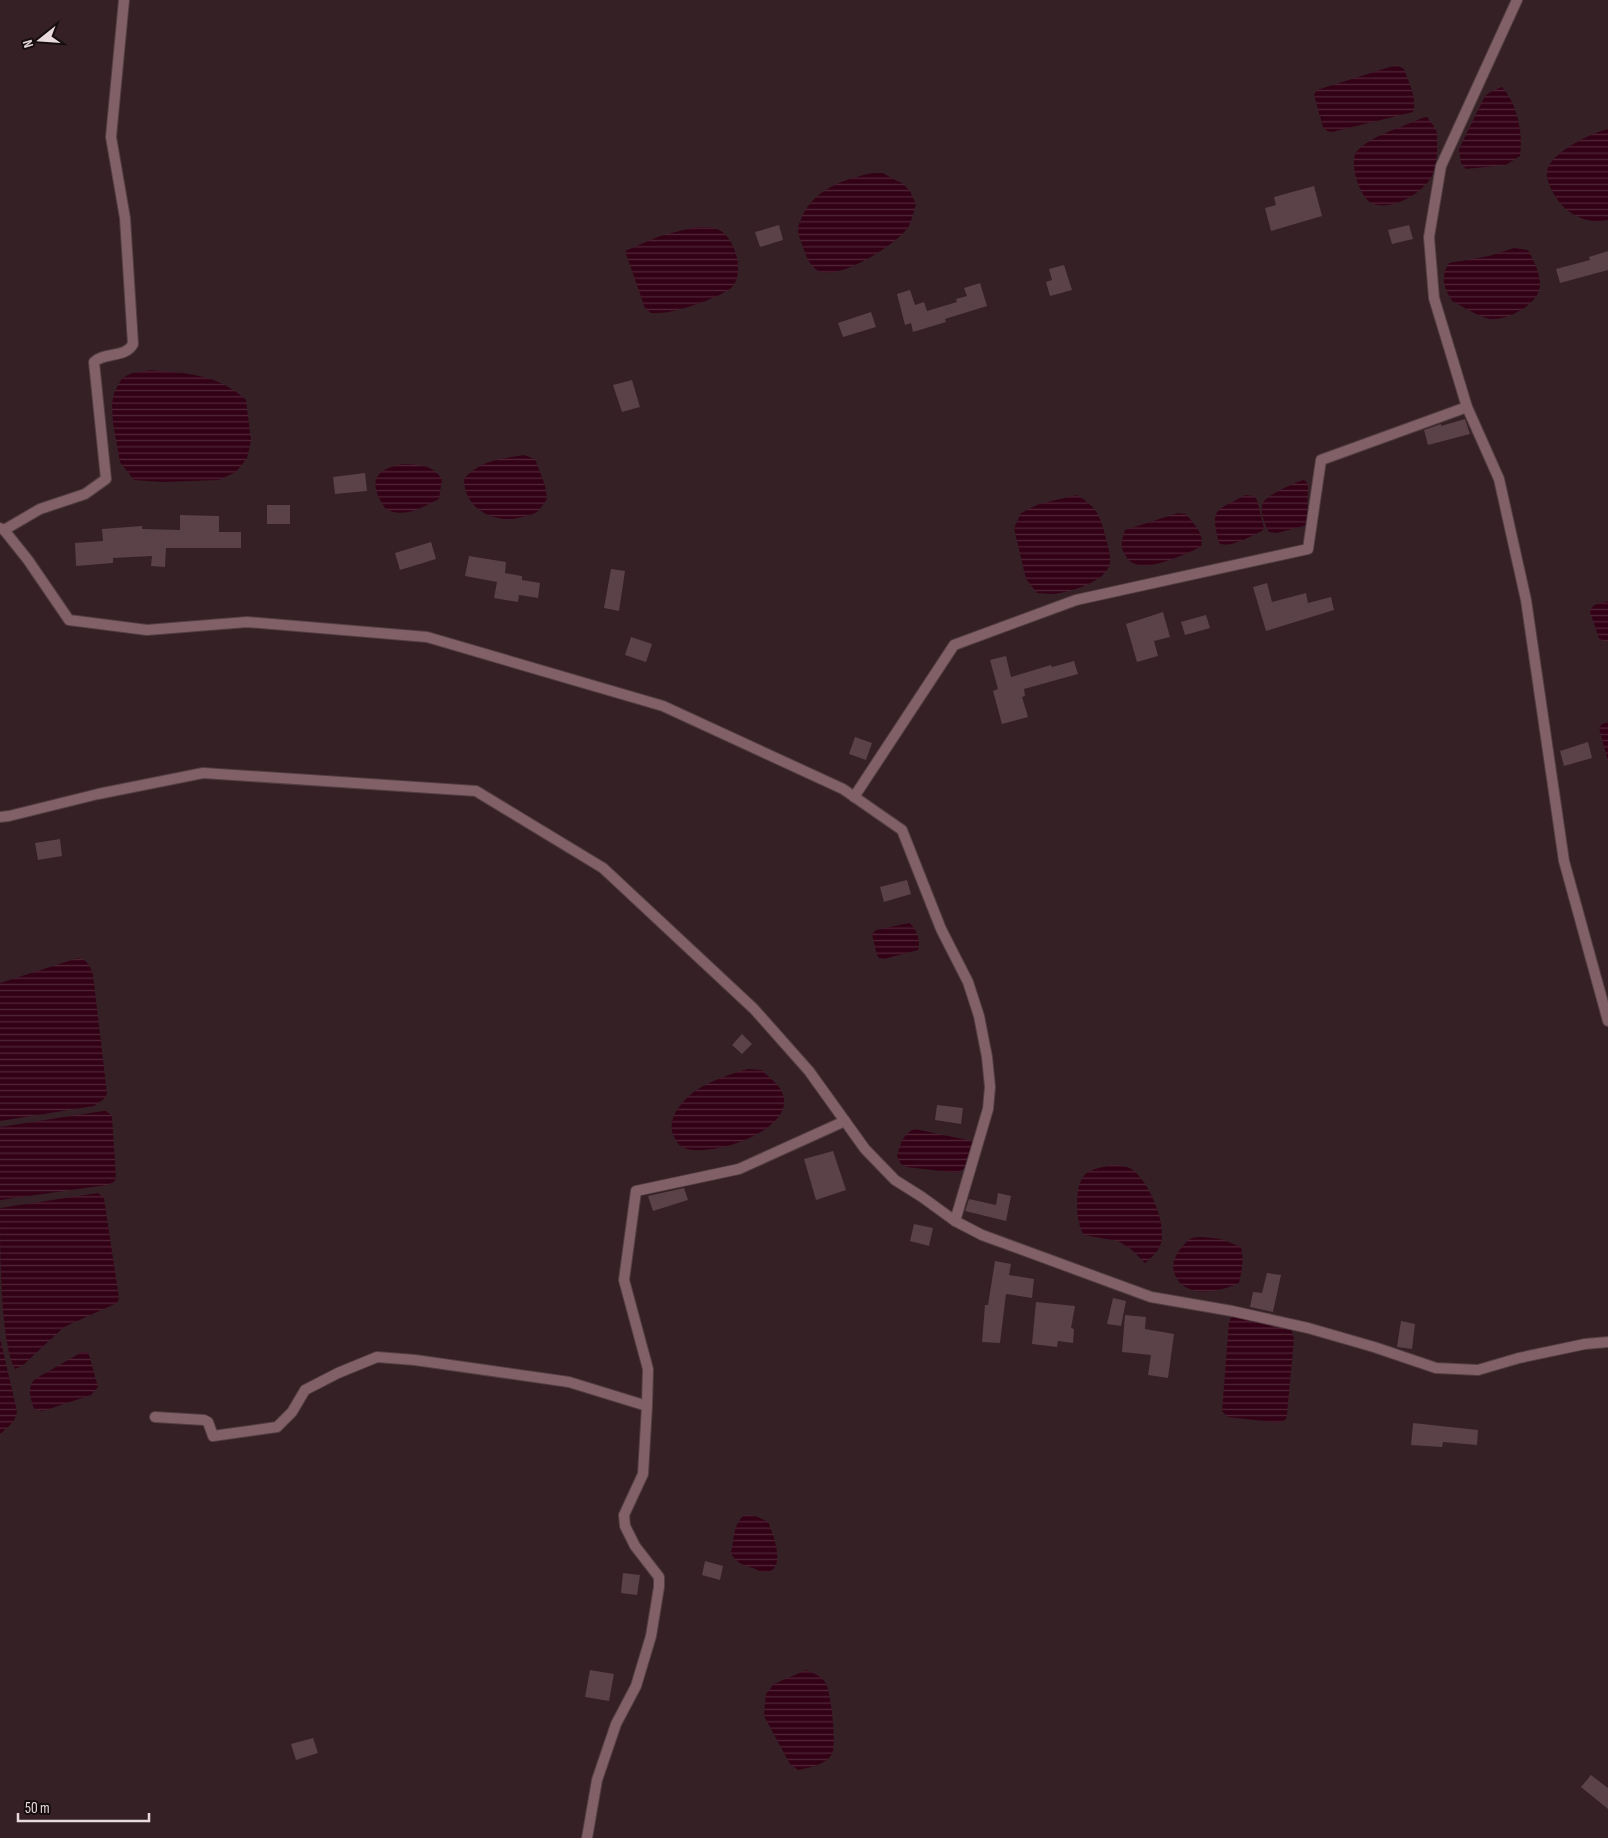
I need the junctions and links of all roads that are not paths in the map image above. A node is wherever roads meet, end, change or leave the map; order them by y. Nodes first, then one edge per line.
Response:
1 (124, 0) edge
2 (1517, 0) edge
3 (1467, 407) junction
4 (2, 529) edge
5 (854, 797) junction
6 (0, 817) edge
7 (1608, 1021) edge
8 (845, 1121) junction
9 (955, 1221) junction
10 (1608, 1342) edge
11 (647, 1406) junction
12 (155, 1416) dead end
13 (587, 1838) edge

1 - 4 street
2 - 3 street
3 - 5 street
3 - 7 street
4 - 5 street
5 - 9 street
6 - 8 street
8 - 9 street
8 - 11 street
9 - 10 street
11 - 12 street
11 - 13 street

